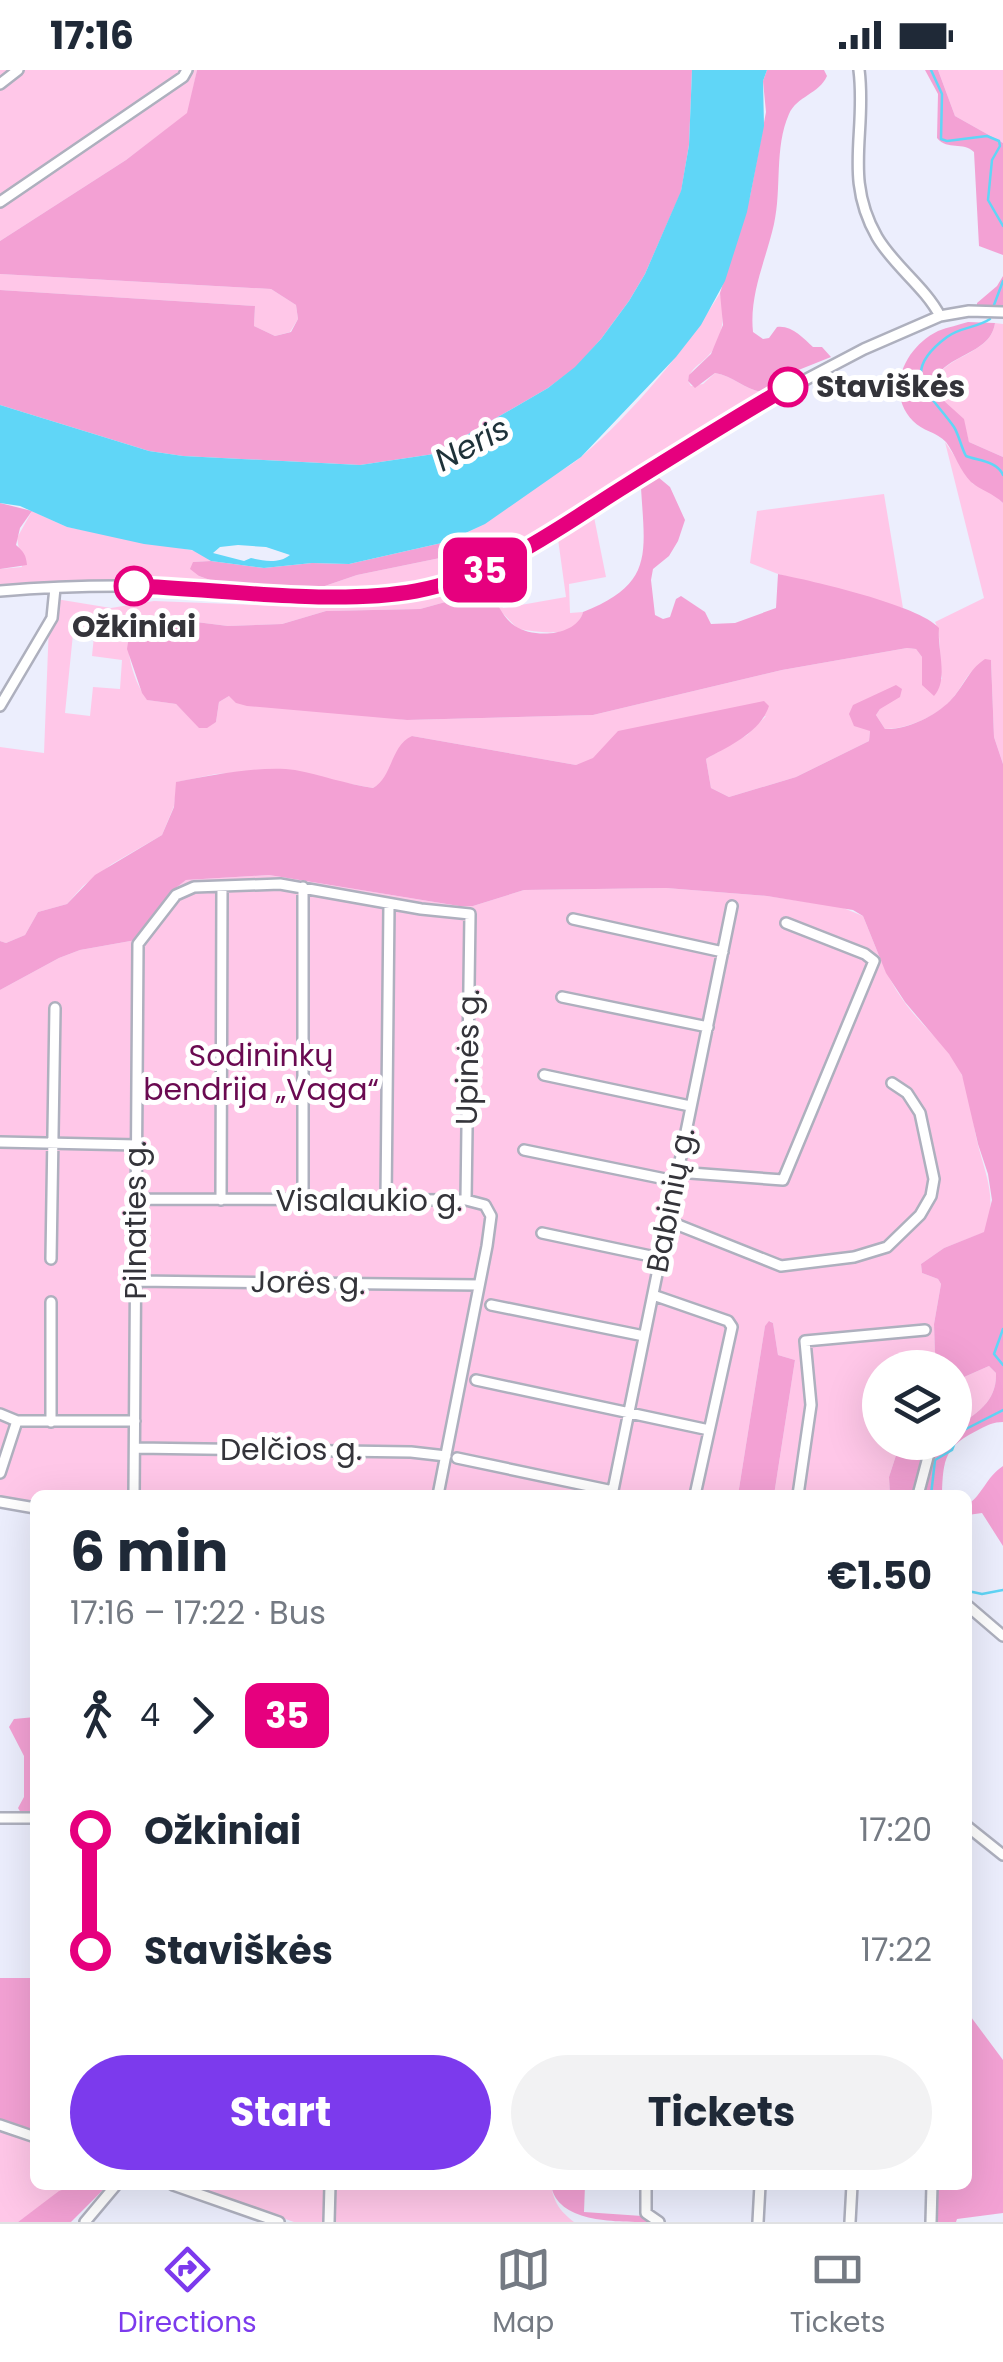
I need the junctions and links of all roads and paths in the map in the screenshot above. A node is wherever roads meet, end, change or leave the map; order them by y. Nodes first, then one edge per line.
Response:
1 (18, 70) edge
2 (859, 70) edge
3 (185, 74) edge
4 (0, 84) edge
5 (0, 202) edge
6 (1003, 312) edge
7 (940, 316) junction
8 (55, 588) junction
9 (0, 591) edge
10 (0, 706) edge
11 (222, 887) junction
12 (303, 887) junction
13 (390, 904) junction
14 (732, 906) dead end
15 (573, 918) dead end
16 (786, 923) dead end
17 (723, 952) junction
18 (562, 997) dead end
19 (55, 1008) dead end
20 (708, 1027) junction
21 (544, 1074) dead end
22 (892, 1083) dead end
23 (690, 1106) junction
24 (0, 1142) edge
25 (53, 1143) junction
26 (136, 1144) junction
27 (524, 1150) dead end
28 (676, 1177) junction
29 (136, 1199) junction
30 (221, 1200) junction
31 (466, 1200) junction
32 (303, 1201) junction
33 (386, 1201) junction
34 (668, 1221) junction
35 (542, 1233) dead end
36 (51, 1258) dead end
37 (660, 1258) junction
38 (136, 1281) junction
39 (479, 1286) junction
40 (653, 1295) junction
41 (51, 1302) dead end
42 (491, 1304) dead end
43 (924, 1330) dead end
44 (644, 1336) junction
45 (476, 1380) dead end
46 (629, 1413) junction
47 (0, 1414) edge
48 (17, 1421) junction
49 (135, 1421) junction
50 (51, 1422) junction
51 (708, 1430) junction
52 (136, 1448) junction
53 (452, 1457) junction
54 (927, 1460) edge
55 (0, 1472) edge
56 (134, 1490) edge
57 (440, 1490) edge
58 (599, 1490) edge
59 (613, 1490) edge
60 (696, 1490) edge
61 (799, 1490) edge
62 (919, 1490) edge
63 (0, 1502) edge
64 (30, 1507) edge
65 (972, 1609) edge
66 (1003, 1636) edge
67 (0, 1818) edge
68 (30, 1818) edge
69 (972, 1829) edge
70 (1003, 1855) edge
71 (0, 2125) edge
72 (30, 2135) edge
73 (112, 2190) edge
74 (186, 2190) edge
75 (330, 2190) edge
76 (646, 2190) edge
77 (760, 2190) edge
78 (852, 2190) edge
79 (932, 2190) edge
80 (247, 2211) junction
81 (84, 2222) edge
82 (238, 2222) edge
83 (279, 2222) edge
84 (329, 2222) edge
85 (659, 2222) edge
86 (758, 2222) edge
87 (850, 2222) edge
88 (931, 2222) edge

1 - 4 street
2 - 7 street
3 - 5 street
6 - 7 street
7 - 8 street
8 - 9 street
8 - 10 street
11 - 12 street
11 - 26 street, Pilnaties g.
11 - 30 street
12 - 13 street
12 - 32 street
13 - 31 street, Upinės g.
13 - 33 street
14 - 17 street, Babinių g.
15 - 17 street
16 - 28 street
17 - 20 street, Babinių g.
18 - 20 street
19 - 25 street
20 - 23 street, Babinių g.
21 - 23 street
22 - 34 street
23 - 28 street, Babinių g.
24 - 25 street
25 - 26 street
25 - 36 street
26 - 29 street, Pilnaties g.
27 - 28 street
28 - 34 street, Babinių g.
29 - 30 street, Visalaukio g.
29 - 38 street, Pilnaties g.
30 - 32 street, Visalaukio g.
31 - 33 street, Visalaukio g.
31 - 39 street, Visalaukio g.
32 - 33 street, Visalaukio g.
34 - 37 street, Babinių g.
35 - 37 street
37 - 40 street, Babinių g.
38 - 39 street, Jorės g.
38 - 49 street, Pilnaties g.
39 - 53 street, Visalaukio g.
40 - 44 street, Babinių g.
40 - 51 street
41 - 50 street
42 - 44 street
43 - 61 street
44 - 46 street, Babinių g.
45 - 46 street
46 - 51 street
46 - 59 street, Babinių g.
47 - 48 street
48 - 50 street
48 - 55 street
49 - 50 street
49 - 52 street, Pilnaties g.
51 - 60 street
52 - 53 street, Delčios g.
52 - 56 street, Pilnaties g.
53 - 57 street, Visalaukio g.
53 - 58 street, Delčios g.
54 - 62 street
63 - 64 street
65 - 66 street
67 - 68 street
69 - 70 street
71 - 72 street
73 - 81 street
74 - 80 street
75 - 84 street
76 - 85 street
77 - 86 street
78 - 87 street
79 - 88 street
80 - 82 street
80 - 83 street

